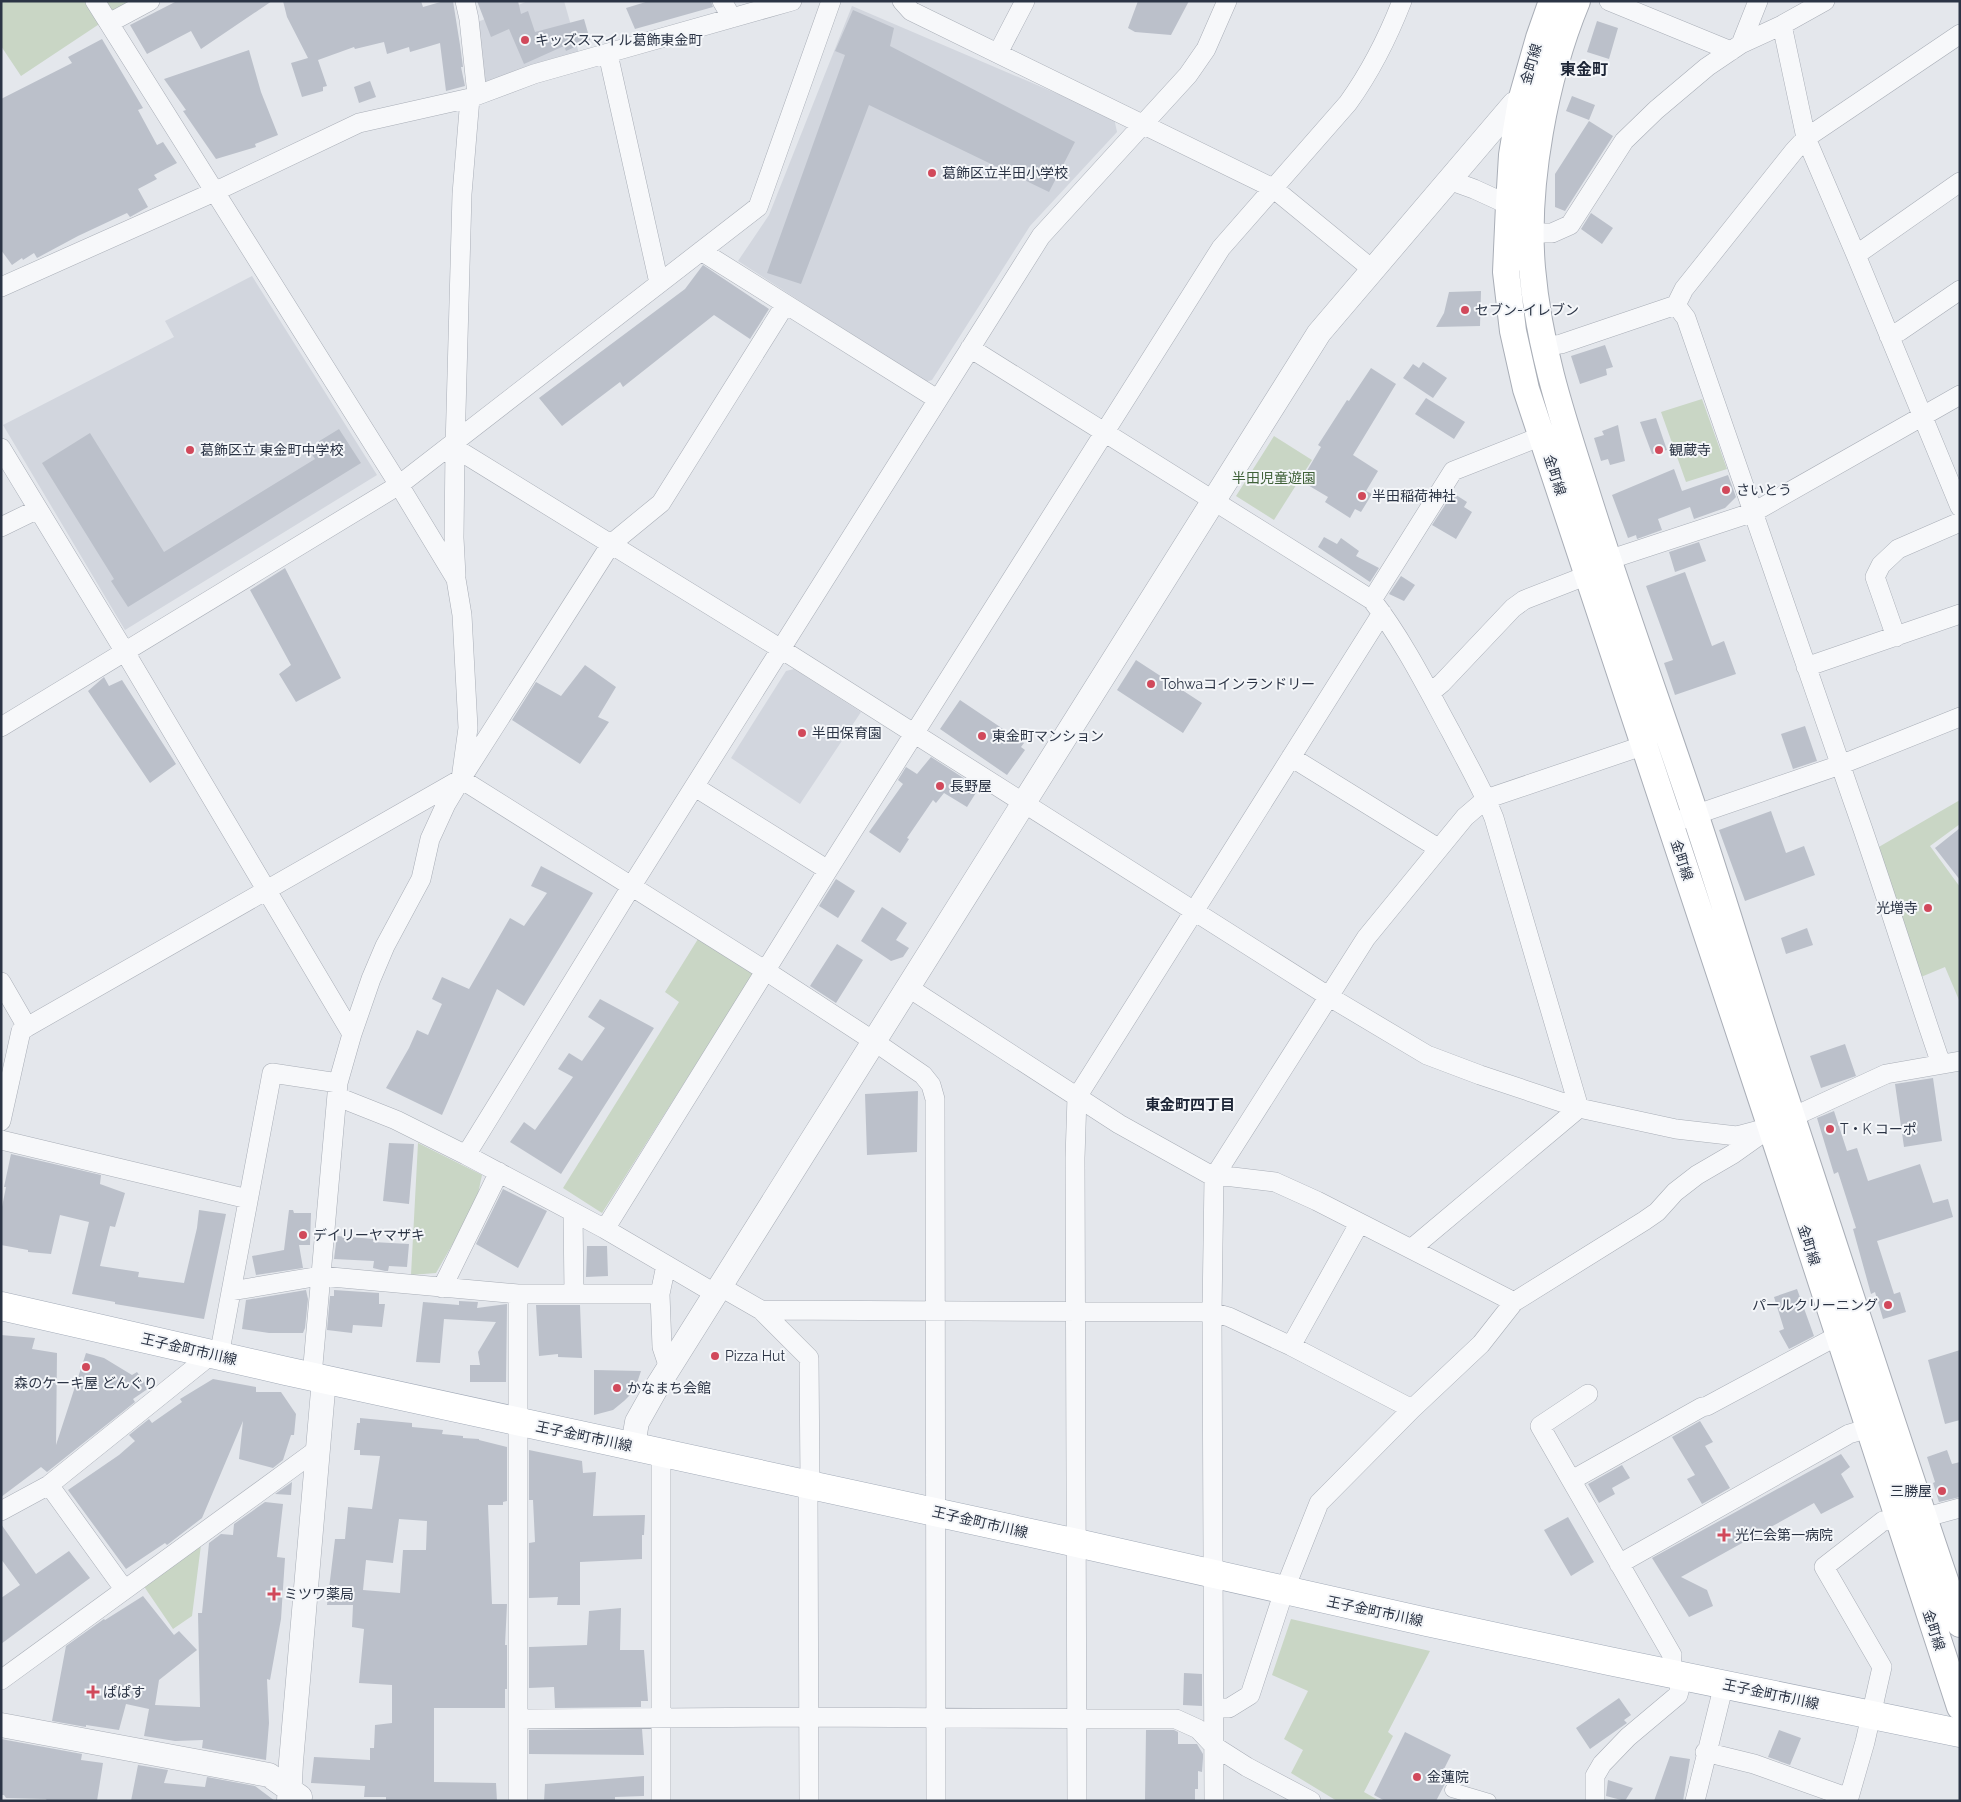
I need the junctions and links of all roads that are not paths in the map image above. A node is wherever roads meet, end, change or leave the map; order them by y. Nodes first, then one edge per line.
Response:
1 (95, 1) edge
2 (150, 1) edge
3 (465, 1) edge
4 (722, 1) edge
5 (792, 1) edge
6 (831, 1) edge
7 (902, 1) edge
8 (1025, 1) edge
9 (1226, 1) edge
10 (1402, 1) edge
11 (1552, 1) edge
12 (1577, 1) edge
13 (1609, 1) edge
14 (1758, 1) edge
15 (1825, 1) edge
16 (732, 18) junction
17 (109, 23) junction
18 (1782, 25) junction
19 (1960, 34) edge
20 (1736, 47) junction
21 (998, 53) junction
22 (608, 54) junction
23 (474, 96) junction
24 (1533, 104) junction
25 (1145, 124) junction
26 (1806, 138) junction
27 (1449, 180) junction
28 (1960, 182) edge
29 (1274, 188) junction
30 (214, 192) junction
31 (1509, 205) junction
32 (1531, 233) junction
33 (701, 251) junction
34 (1856, 254) junction
35 (1373, 270) junction
36 (659, 283) junction
37 (1, 287) edge
38 (1960, 290) edge
39 (785, 305) junction
40 (1676, 305) junction
41 (1890, 336) junction
42 (1543, 347) junction
43 (970, 348) junction
44 (1960, 395) edge
45 (937, 399) junction
46 (1922, 416) junction
47 (1104, 432) junction
48 (1542, 436) junction
49 (455, 445) junction
50 (1, 448) edge
51 (399, 485) junction
52 (1213, 501) junction
53 (1960, 507) edge
54 (38, 509) junction
55 (1754, 512) junction
56 (1960, 522) edge
57 (1, 527) edge
58 (611, 544) junction
59 (1598, 567) junction
60 (456, 580) junction
61 (1377, 607) junction
62 (1960, 614) edge
63 (1896, 637) junction
64 (781, 649) junction
65 (125, 652) junction
66 (1806, 668) junction
67 (1430, 693) junction
68 (1960, 717) edge
69 (1, 727) edge
70 (914, 734) junction
71 (1645, 745) junction
72 (1291, 757) junction
73 (1840, 765) junction
74 (460, 779) junction
75 (695, 787) junction
76 (1486, 799) junction
77 (1023, 804) junction
78 (1696, 815) junction
79 (1670, 823) junction
80 (1438, 848) junction
81 (828, 870) junction
82 (631, 887) junction
83 (266, 891) junction
84 (1194, 911) junction
85 (766, 971) junction
86 (1, 982) edge
87 (909, 988) junction
88 (1328, 996) junction
89 (27, 1027) junction
90 (352, 1034) junction
91 (874, 1042) junction
92 (1960, 1061) edge
93 (1941, 1064) junction
94 (338, 1090) junction
95 (1077, 1097) junction
96 (1579, 1108) junction
97 (1, 1121) edge
98 (1782, 1122) junction
99 (1, 1140) edge
100 (466, 1155) junction
101 (499, 1172) junction
102 (1215, 1176) junction
103 (248, 1199) junction
104 (573, 1213) junction
105 (1359, 1224) junction
106 (605, 1229) junction
107 (1411, 1249) junction
108 (666, 1265) junction
109 (320, 1276) junction
110 (442, 1288) junction
111 (231, 1291) junction
112 (719, 1291) junction
113 (574, 1293) junction
114 (518, 1294) junction
115 (660, 1294) junction
116 (1514, 1302) junction
117 (1, 1306) edge
118 (761, 1310) junction
119 (936, 1311) junction
120 (1077, 1312) junction
121 (1212, 1312) junction
122 (1839, 1335) junction
123 (1290, 1346) junction
124 (216, 1355) junction
125 (669, 1368) junction
126 (318, 1378) junction
127 (1588, 1394) dead end
128 (1412, 1409) junction
129 (519, 1422) junction
130 (1869, 1428) junction
131 (633, 1445) junction
132 (318, 1449) junction
133 (661, 1452) junction
134 (1572, 1480) junction
135 (49, 1485) junction
136 (809, 1485) junction
137 (1960, 1508) edge
138 (1, 1512) edge
139 (935, 1512) junction
140 (1911, 1518) junction
141 (1077, 1543) junction
142 (1619, 1564) junction
143 (1213, 1574) junction
144 (124, 1589) junction
145 (1284, 1590) junction
146 (1960, 1624) edge
147 (1677, 1675) junction
148 (1, 1680) edge
149 (1724, 1684) junction
150 (1960, 1707) edge
151 (1214, 1708) junction
152 (810, 1717) junction
153 (518, 1718) junction
154 (661, 1718) junction
155 (937, 1719) junction
156 (1077, 1719) junction
157 (1, 1725) edge
158 (1870, 1725) junction
159 (1960, 1733) edge
160 (1214, 1746) junction
161 (1705, 1752) junction
162 (1452, 1790) dead end
163 (295, 1797) edge
164 (1849, 1799) edge
165 (518, 1801) edge
166 (661, 1801) edge
167 (810, 1801) edge
168 (936, 1801) edge
169 (1077, 1801) edge
170 (1214, 1801) edge
171 (1311, 1801) edge
172 (1489, 1801) edge
173 (1595, 1801) edge
174 (1695, 1801) edge

1 - 17 street
2 - 17 street
3 - 23 street
4 - 16 street
5 - 16 street
6 - 33 street
7 - 21 street
8 - 21 street
9 - 25 street
10 - 29 street
11 - 24 main road, 金町線
12 - 24 main road, 金町線
13 - 20 street
14 - 20 street
15 - 18 street
16 - 22 street
17 - 30 street
18 - 20 street
18 - 26 street
19 - 26 street
20 - 32 street
21 - 25 street
22 - 23 street
22 - 36 street
23 - 30 street
23 - 49 street
24 - 27 street
24 - 31 main road, 金町線
24 - 32 main road, 金町線
25 - 29 street
25 - 43 street
26 - 34 street
26 - 40 street
27 - 31 street
27 - 35 street
28 - 34 street
29 - 35 street
29 - 47 street
30 - 37 street
30 - 51 street
31 - 48 main road, 金町線
32 - 42 main road, 金町線
33 - 36 street
33 - 39 street
34 - 41 street
35 - 52 street
36 - 49 street
38 - 41 street
39 - 45 street
39 - 58 street
40 - 42 street
40 - 55 street
41 - 46 street
42 - 59 main road, 金町線
43 - 45 street
43 - 47 street
44 - 46 street
45 - 64 street
46 - 53 street
46 - 55 street
47 - 52 street
47 - 70 street
48 - 59 main road, 金町線
48 - 61 street
49 - 51 street
49 - 58 street
49 - 60 street
50 - 54 street
51 - 60 street
51 - 65 street
52 - 61 street
52 - 77 street
54 - 57 street
54 - 65 street
55 - 59 street
55 - 66 street
56 - 63 street
58 - 64 street
58 - 74 street
59 - 67 street
59 - 71 main road, 金町線
59 - 78 main road, 金町線
60 - 74 street
61 - 67 street
61 - 72 street
62 - 63 street
63 - 66 street
64 - 70 street
64 - 75 street
65 - 69 street
65 - 83 street
66 - 73 street
67 - 76 street
68 - 73 street
70 - 77 street
70 - 81 street
71 - 76 street
71 - 79 main road, 金町線
72 - 80 street
72 - 84 street
73 - 78 street
73 - 93 street
74 - 82 street
74 - 83 street
74 - 90 street
75 - 81 street
75 - 82 street
76 - 80 street
76 - 96 street
77 - 84 street
77 - 87 street
78 - 79 street
78 - 98 main road, 金町線
79 - 98 main road, 金町線
80 - 88 street
81 - 85 street
82 - 85 street
82 - 100 street
83 - 89 street
83 - 90 street
84 - 88 street
84 - 95 street
85 - 91 street
85 - 106 street
86 - 89 street
87 - 91 street
87 - 95 street
88 - 96 street
88 - 102 street
89 - 97 street
90 - 94 street
91 - 112 street
91 - 119 street
92 - 93 street
93 - 98 street
94 - 100 street
94 - 103 street
94 - 109 street
95 - 102 street
95 - 120 street
96 - 98 street
96 - 107 street
98 - 116 street
98 - 122 main road, 金町線
98 - 140 main road, 金町線
99 - 103 street
100 - 101 street
101 - 104 street
101 - 110 street
102 - 105 street
102 - 121 street
103 - 111 street
104 - 106 street
104 - 113 street
105 - 107 street
105 - 123 street
106 - 108 street
107 - 116 street
108 - 112 street
108 - 115 street
109 - 110 street
109 - 111 street
109 - 126 street
110 - 114 street
111 - 124 street
112 - 118 street
112 - 125 street
113 - 114 street
113 - 115 street
114 - 129 street
115 - 125 street
116 - 128 street
117 - 124 main road, 王子金町市川線
118 - 119 street
118 - 136 street
119 - 120 street
119 - 139 street
120 - 121 street
120 - 141 street
121 - 123 street
121 - 143 street
122 - 130 main road, 金町線
122 - 134 street
123 - 128 street
124 - 126 main road, 王子金町市川線
124 - 135 street
125 - 131 street
126 - 129 main road, 王子金町市川線
126 - 132 street
127 - 134 street
128 - 145 street
129 - 131 main road, 王子金町市川線
129 - 153 street
130 - 140 main road, 金町線
130 - 142 street
131 - 133 main road, 王子金町市川線
132 - 144 street
132 - 163 street
133 - 136 main road, 王子金町市川線
133 - 154 street
134 - 142 street
135 - 138 street
135 - 144 street
136 - 139 main road, 王子金町市川線
136 - 152 street
137 - 140 street
139 - 141 main road, 王子金町市川線
139 - 155 street
140 - 146 main road, 金町線
140 - 150 main road, 金町線
140 - 158 street
141 - 143 main road, 王子金町市川線
141 - 156 street
142 - 147 street
143 - 145 main road, 王子金町市川線
143 - 151 street
144 - 148 street
145 - 147 main road, 王子金町市川線
145 - 151 street
147 - 149 main road, 王子金町市川線
147 - 173 street
149 - 158 main road, 王子金町市川線
149 - 161 street
151 - 160 street
152 - 154 street
152 - 155 street
152 - 167 street
153 - 154 street
153 - 165 street
154 - 166 street
155 - 156 street
155 - 168 street
156 - 160 street
156 - 169 street
157 - 163 street
158 - 159 main road, 王子金町市川線
158 - 164 street
160 - 170 street
160 - 171 street
161 - 164 street
161 - 174 street
162 - 172 street

